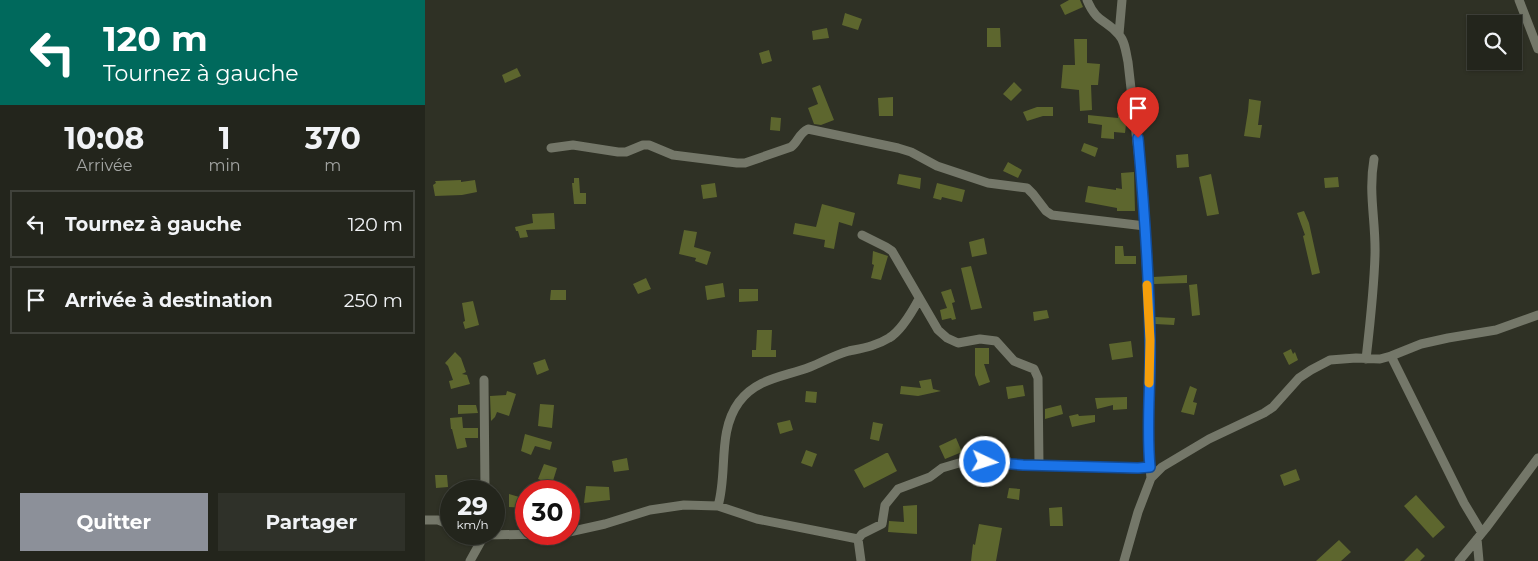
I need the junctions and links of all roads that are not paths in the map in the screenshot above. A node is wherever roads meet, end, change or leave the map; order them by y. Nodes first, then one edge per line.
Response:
1 (1087, 0) edge
2 (1122, 0) edge
3 (1519, 0) edge
4 (1119, 34) junction
5 (1538, 49) edge
6 (551, 148) dead end
7 (1374, 159) dead end
8 (1145, 226) junction
9 (862, 235) dead end
10 (919, 299) junction
11 (1538, 315) edge
12 (1391, 356) junction
13 (1366, 359) junction
14 (484, 380) dead end
15 (1538, 458) edge
16 (1039, 465) junction
17 (1150, 467) junction
18 (1151, 478) junction
19 (485, 480) edge
20 (718, 506) junction
21 (425, 520) edge
22 (440, 521) edge
23 (580, 530) edge
24 (1479, 536) junction
25 (858, 539) junction
26 (479, 545) edge
27 (474, 559) edge
28 (861, 561) edge
29 (1124, 561) edge
30 (1459, 561) edge
31 (1479, 561) edge

1 - 4 street
2 - 4 street
3 - 5 street
4 - 8 street
6 - 8 street
7 - 13 street
8 - 17 street
9 - 10 street
10 - 16 street
10 - 20 street
11 - 12 street
12 - 13 street
12 - 24 street
13 - 18 street
14 - 19 street
15 - 24 street
16 - 17 street
16 - 25 street
17 - 18 street
18 - 29 street
20 - 23 street
20 - 25 street
21 - 22 street
24 - 30 street
24 - 31 street
25 - 28 street
26 - 27 street

